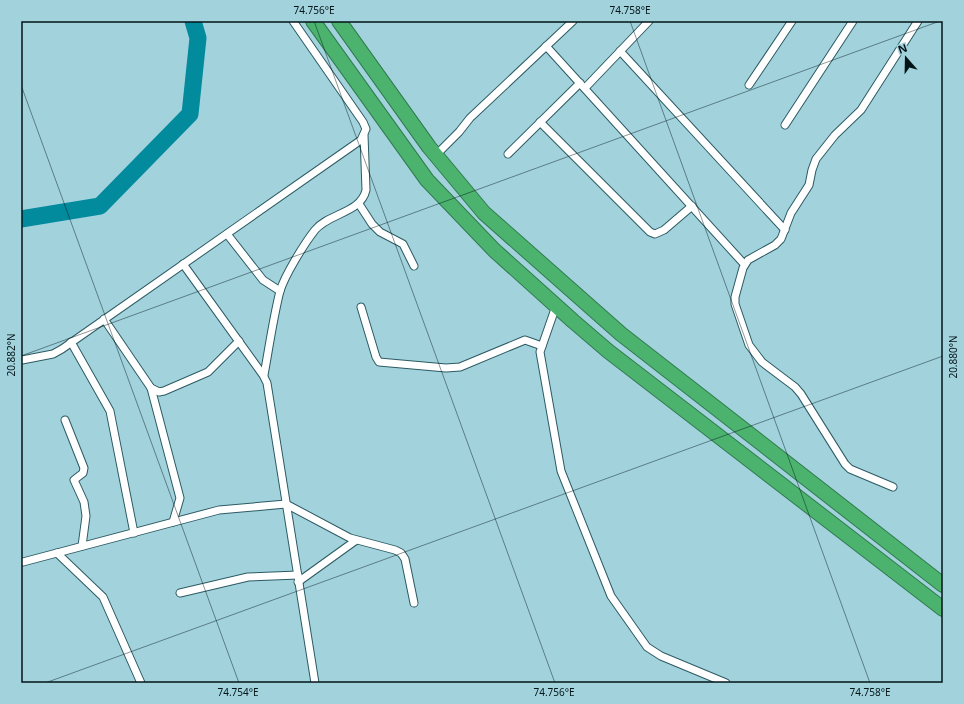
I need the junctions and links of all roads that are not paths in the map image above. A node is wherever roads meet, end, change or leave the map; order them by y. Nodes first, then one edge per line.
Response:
1 (293, 21) edge
2 (312, 21) edge
3 (339, 21) edge
4 (573, 21) edge
5 (649, 21) edge
6 (792, 21) edge
7 (853, 21) edge
8 (918, 21) edge
9 (546, 46) junction
10 (620, 51) junction
11 (582, 85) junction
12 (749, 86) dead end
13 (540, 122) junction
14 (785, 125) dead end
15 (364, 135) junction
16 (508, 154) dead end
17 (436, 155) junction
18 (359, 204) junction
19 (692, 206) junction
20 (785, 230) junction
21 (226, 234) junction
22 (183, 264) junction
23 (744, 264) junction
24 (414, 266) dead end
25 (280, 291) junction
26 (556, 306) junction
27 (361, 307) dead end
28 (104, 319) junction
29 (239, 341) junction
30 (71, 342) junction
31 (542, 346) junction
32 (22, 360) dead end
33 (264, 375) junction
34 (151, 388) junction
35 (65, 420) dead end
36 (893, 487) dead end
37 (286, 504) junction
38 (173, 522) junction
39 (134, 533) junction
40 (355, 541) junction
41 (82, 546) junction
42 (57, 553) junction
43 (23, 562) dead end
44 (298, 578) junction
45 (943, 585) edge
46 (180, 593) dead end
47 (414, 603) dead end
48 (943, 609) edge
49 (715, 681) edge
50 (141, 683) edge
51 (315, 683) edge
52 (726, 683) edge

1 - 15 street
2 - 26 highway
3 - 17 highway
4 - 9 street
5 - 10 street
6 - 12 street
7 - 14 street
8 - 20 street
9 - 11 street
9 - 17 street
10 - 11 street
10 - 20 street
11 - 13 street
11 - 19 street
13 - 16 street
13 - 19 street
15 - 18 street
15 - 21 street
17 - 45 highway
18 - 24 street
18 - 25 street
19 - 23 street
20 - 23 street
21 - 22 street
21 - 25 street
22 - 28 street
22 - 29 street
23 - 36 street
25 - 33 street
26 - 31 street
26 - 48 highway
27 - 31 street
28 - 30 street
28 - 34 street
29 - 33 street
29 - 34 street
30 - 32 street
30 - 39 street
31 - 49 street
33 - 37 street
34 - 38 street
35 - 41 street
37 - 38 street
37 - 40 street
37 - 44 street
38 - 39 street
39 - 41 street
40 - 44 street
40 - 47 street
41 - 42 street
42 - 43 street
42 - 50 street
44 - 46 street
44 - 51 street
49 - 52 street

